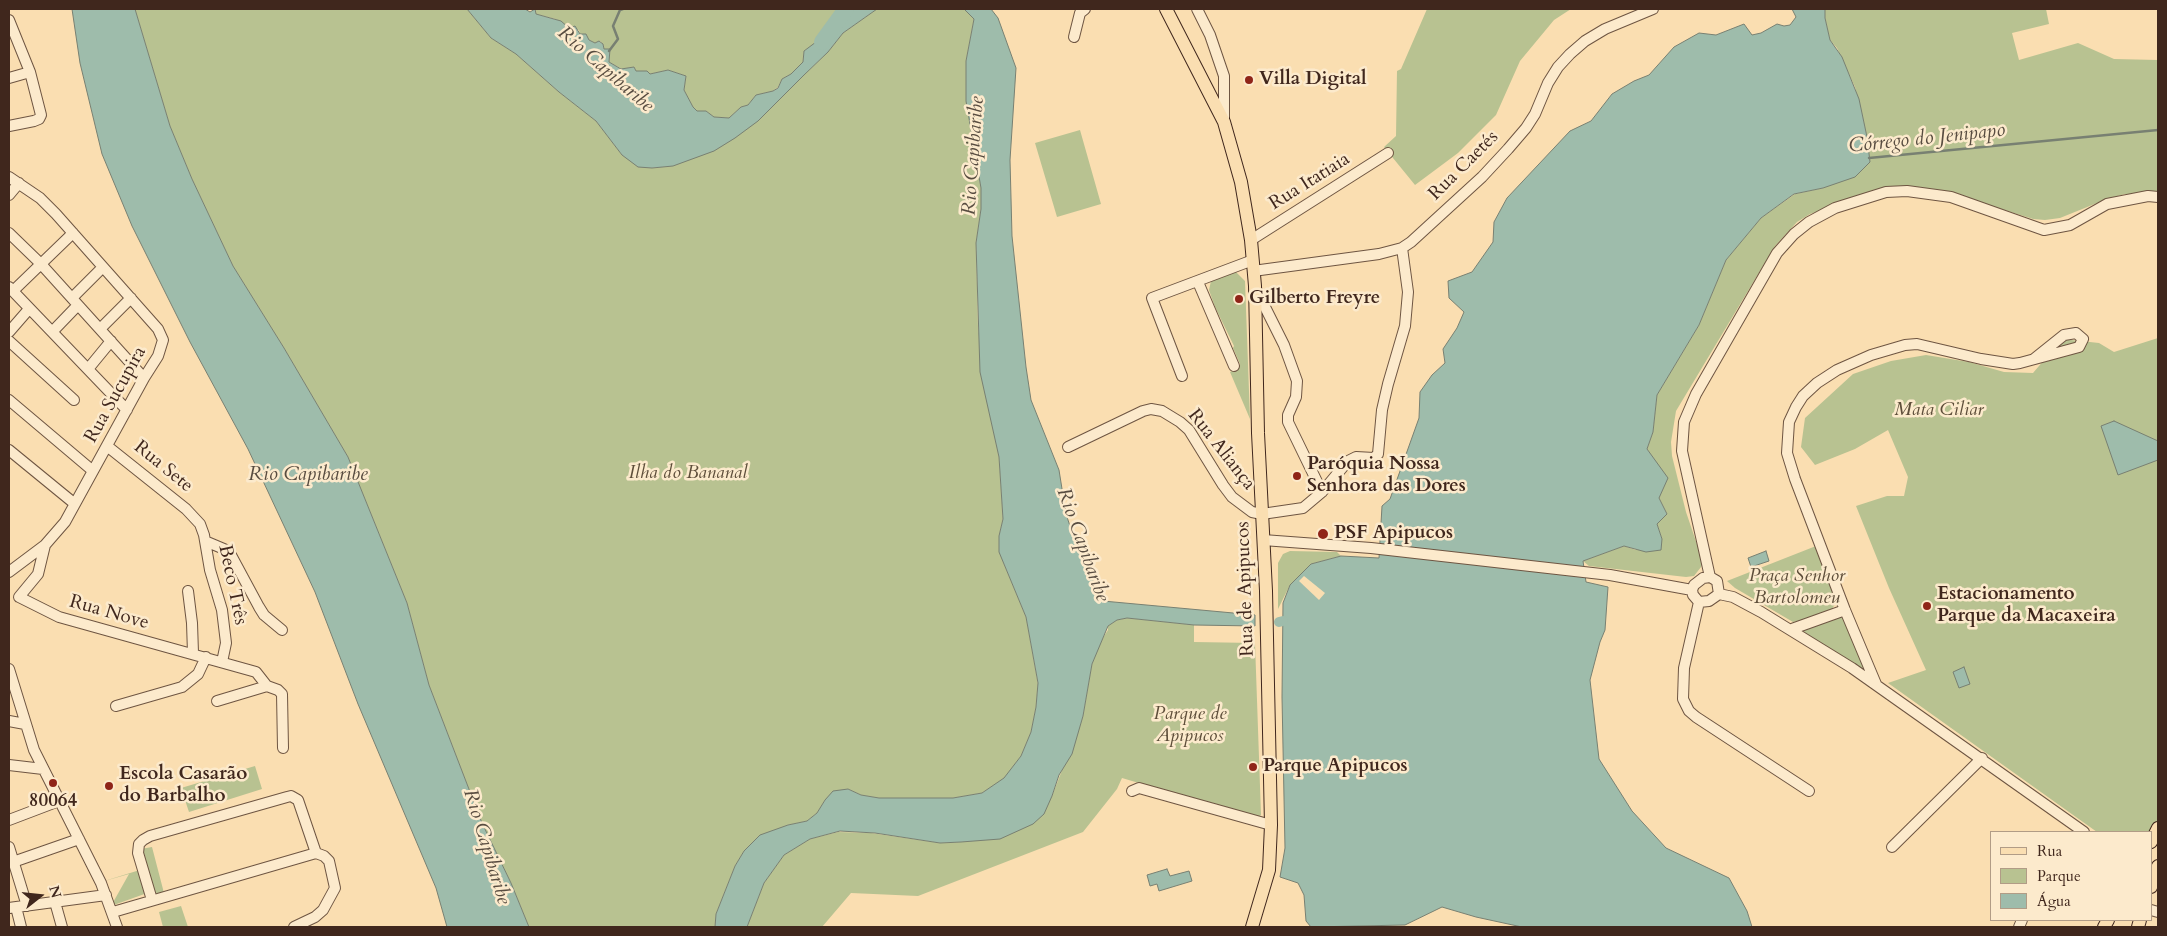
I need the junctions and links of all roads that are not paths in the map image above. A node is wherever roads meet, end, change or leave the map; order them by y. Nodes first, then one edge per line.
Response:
1 (1085, 9) edge
2 (1166, 9) edge
3 (1197, 9) edge
4 (1653, 9) edge
5 (9, 20) edge
6 (12, 36) edge
7 (1074, 37) dead end
8 (30, 72) junction
9 (9, 78) edge
10 (1224, 122) junction
11 (9, 126) edge
12 (1388, 153) dead end
13 (9, 177) edge
14 (19, 183) junction
15 (9, 195) edge
16 (2158, 197) edge
17 (9, 233) edge
18 (73, 233) junction
19 (1402, 248) junction
20 (1252, 255) junction
21 (41, 264) junction
22 (103, 267) junction
23 (1198, 282) junction
24 (1255, 286) junction
25 (11, 289) edge
26 (130, 298) junction
27 (75, 302) junction
28 (29, 309) junction
29 (100, 329) junction
30 (9, 332) edge
31 (52, 332) junction
32 (9, 341) edge
33 (111, 342) junction
34 (2034, 359) dead end
35 (1234, 366) dead end
36 (88, 369) junction
37 (1182, 376) dead end
38 (144, 378) junction
39 (9, 400) edge
40 (74, 400) dead end
41 (127, 410) junction
42 (107, 446) junction
43 (1068, 447) dead end
44 (9, 450) edge
45 (93, 471) junction
46 (1322, 492) junction
47 (75, 504) junction
48 (1262, 514) junction
49 (196, 517) joint
50 (1263, 540) junction
51 (205, 541) junction
52 (45, 545) junction
53 (9, 572) edge
54 (1710, 577) junction
55 (1692, 590) junction
56 (188, 591) dead end
57 (1719, 594) junction
58 (19, 598) joint
59 (1698, 602) junction
60 (1845, 610) junction
61 (1792, 629) junction
62 (282, 630) dead end
63 (193, 653) junction
64 (206, 657) junction
65 (222, 662) junction
66 (9, 669) edge
67 (1876, 684) junction
68 (267, 686) junction
69 (217, 701) dead end
70 (116, 706) dead end
71 (9, 721) edge
72 (25, 724) junction
73 (283, 748) dead end
74 (1982, 758) junction
75 (9, 765) edge
76 (43, 769) junction
77 (1132, 791) dead end
78 (1809, 791) dead end
79 (60, 801) junction
80 (9, 820) edge
81 (1272, 825) junction
82 (2158, 828) edge
83 (2071, 829) edge
84 (79, 839) junction
85 (2152, 840) edge
86 (9, 847) edge
87 (1892, 847) dead end
88 (316, 854) junction
89 (11, 859) edge
90 (106, 895) junction
91 (152, 900) junction
92 (55, 902) junction
93 (27, 906) junction
94 (12, 908) edge
95 (113, 912) junction
96 (21, 927) edge
97 (62, 927) edge
98 (116, 927) edge
99 (294, 927) edge
100 (1252, 927) edge

1 - 7 street
2 - 10 main road, Rua de Apipucos
3 - 10 street
4 - 19 street, Rua Caetés
5 - 6 street
6 - 8 street
8 - 9 street
8 - 11 street
10 - 20 main road, Rua de Apipucos
12 - 20 street, Rua Itatiaia
13 - 14 street, Rua Sucupira
14 - 15 street
14 - 18 street, Rua Sucupira
16 - 54 street
17 - 21 street
18 - 21 street
18 - 22 street, Rua Sucupira
19 - 20 street, Rua Caetés
19 - 46 street
20 - 23 street
20 - 24 main road, Rua de Apipucos
21 - 25 street
21 - 27 street
22 - 26 street, Rua Sucupira
22 - 27 street
23 - 35 street
23 - 37 street
24 - 46 street
24 - 48 main road, Rua de Apipucos
25 - 28 street
26 - 29 street
26 - 38 street, Rua Sucupira
27 - 29 street
27 - 31 street
28 - 30 street
28 - 31 street
29 - 33 street
31 - 36 street
32 - 40 street
33 - 36 street
33 - 38 street
34 - 60 street
36 - 41 street
38 - 41 street, Rua Sucupira
39 - 45 street
41 - 42 street, Rua Sucupira
42 - 45 street, Rua Sucupira
42 - 49 street, Rua Sete
43 - 48 street, Rua Aliança
44 - 47 street
45 - 47 street, Rua Sucupira
46 - 48 street
47 - 52 street, Rua Sucupira
48 - 50 main road, Rua de Apipucos
49 - 51 street, Beco Três
50 - 55 street
50 - 81 main road, Rua de Apipucos
51 - 62 street
51 - 65 street, Beco Três
52 - 53 street, Rua Sucupira
52 - 58 street, Rua Sucupira
54 - 55 street
54 - 57 street
55 - 59 street
56 - 63 street
57 - 59 street
57 - 61 street
58 - 63 street, Rua Nove
59 - 78 street
60 - 61 street
60 - 67 street
61 - 67 street
63 - 64 street, Rua Nove
64 - 65 street, Rua Nove
64 - 70 street
65 - 68 street, Rua Nove
66 - 72 street
67 - 74 street
68 - 69 street
68 - 73 street
71 - 72 street
72 - 76 street
74 - 83 street
74 - 87 street
75 - 76 street
76 - 79 street
77 - 81 street
79 - 80 street
79 - 84 street
81 - 100 main road, Rua de Apipucos
82 - 85 main road
84 - 89 street
84 - 90 street
86 - 89 street
88 - 91 street
88 - 91 street
88 - 99 street
89 - 93 street
90 - 92 street
90 - 95 street
91 - 95 street
92 - 93 street
92 - 97 street
93 - 94 street
94 - 96 street
95 - 98 street

